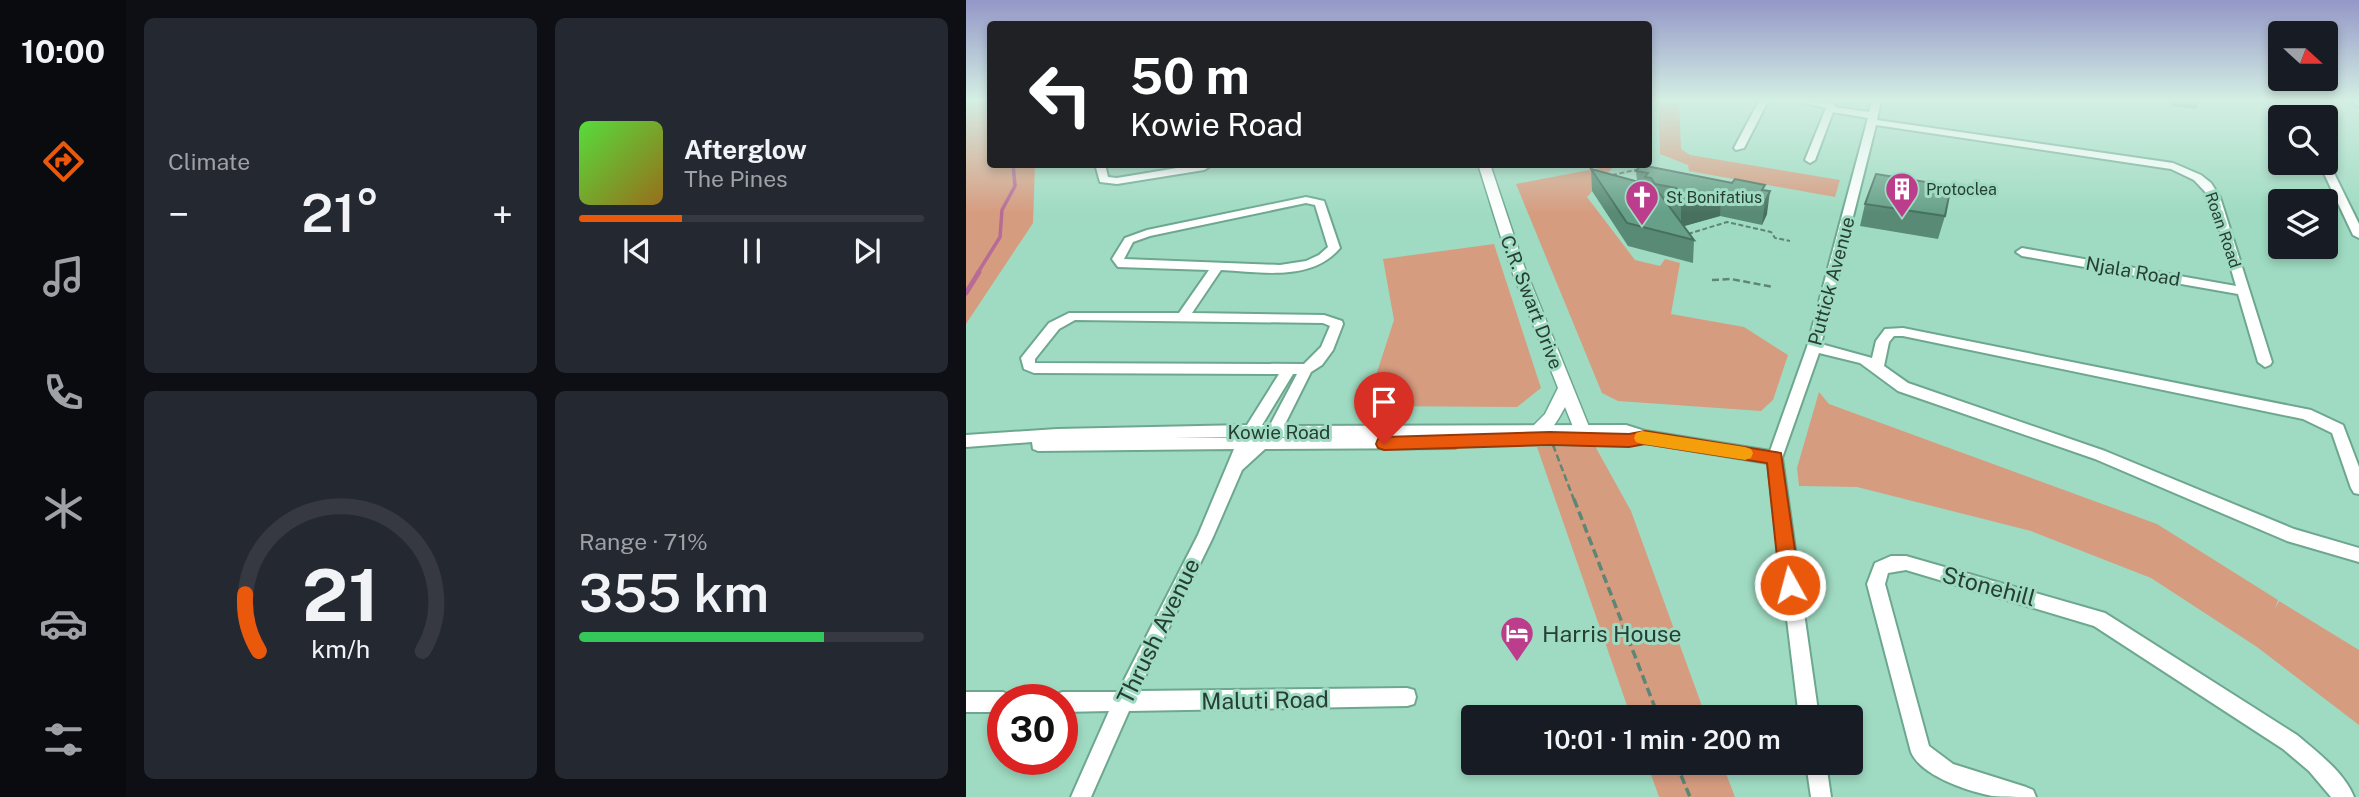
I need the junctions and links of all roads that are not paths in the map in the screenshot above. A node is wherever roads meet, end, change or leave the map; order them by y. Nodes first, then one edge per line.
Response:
1 (1744, 138) edge
2 (1818, 138) edge
3 (1868, 138) edge
4 (1996, 138) edge
5 (1739, 148) dead end
6 (1810, 160) dead end
7 (1101, 168) edge
8 (1195, 168) edge
9 (1485, 168) edge
10 (2330, 175) edge
11 (2345, 207) junction
12 (2359, 209) edge
13 (2359, 235) edge
14 (2022, 252) dead end
15 (1218, 266) junction
16 (2244, 291) junction
17 (1181, 319) junction
18 (1814, 347) junction
19 (2265, 362) dead end
20 (1877, 366) junction
21 (1306, 369) junction
22 (1288, 370) junction
23 (1566, 388) junction
24 (1252, 430) junction
25 (1274, 432) junction
26 (1584, 434) junction
27 (1543, 435) junction
28 (966, 441) edge
29 (998, 441) junction
30 (1243, 444) junction
31 (1263, 444) junction
32 (1775, 458) junction
33 (1236, 466) junction
34 (2359, 488) edge
35 (2359, 555) edge
36 (1407, 697) dead end
37 (966, 702) edge
38 (987, 702) edge
39 (1078, 702) edge
40 (1123, 702) junction
41 (1807, 705) edge
42 (1818, 775) edge
43 (1081, 797) edge
44 (1821, 797) edge
45 (2026, 797) edge
46 (2344, 797) edge

1 - 5 street
2 - 6 street
3 - 18 street, Puttick Avenue
4 - 16 street, Roan Road
7 - 8 street
9 - 23 street, C.R. Swart Drive
10 - 11 street
11 - 12 street
11 - 13 street
14 - 16 street, Njala Road
15 - 15 street
15 - 17 street
16 - 19 street, Roan Road
17 - 21 street, Thrush Avenue
17 - 22 street
18 - 20 street
18 - 32 street, Puttick Avenue
20 - 34 street
20 - 35 street
21 - 22 street
21 - 25 street, Thrush Avenue
22 - 24 street, Thrush Avenue
23 - 26 street, C.R. Swart Drive
23 - 27 street
24 - 25 street, Kowie Road
24 - 29 street, Kowie Road
24 - 30 street, Thrush Avenue
25 - 27 street, Kowie Road
25 - 31 street, Thrush Avenue
26 - 27 street, Kowie Road
26 - 32 street, Kowie Road
27 - 31 street, Kowie Road
28 - 29 street, Kowie Road
29 - 30 street, Kowie Road
30 - 31 street, Kowie Road
30 - 33 street, Thrush Avenue
31 - 33 street, Thrush Avenue
32 - 41 street
33 - 40 street, Thrush Avenue
36 - 40 street, Maluti Road
37 - 38 street
39 - 40 street, Maluti Road
40 - 43 street, Thrush Avenue
42 - 44 street
45 - 46 street, Stonehill

